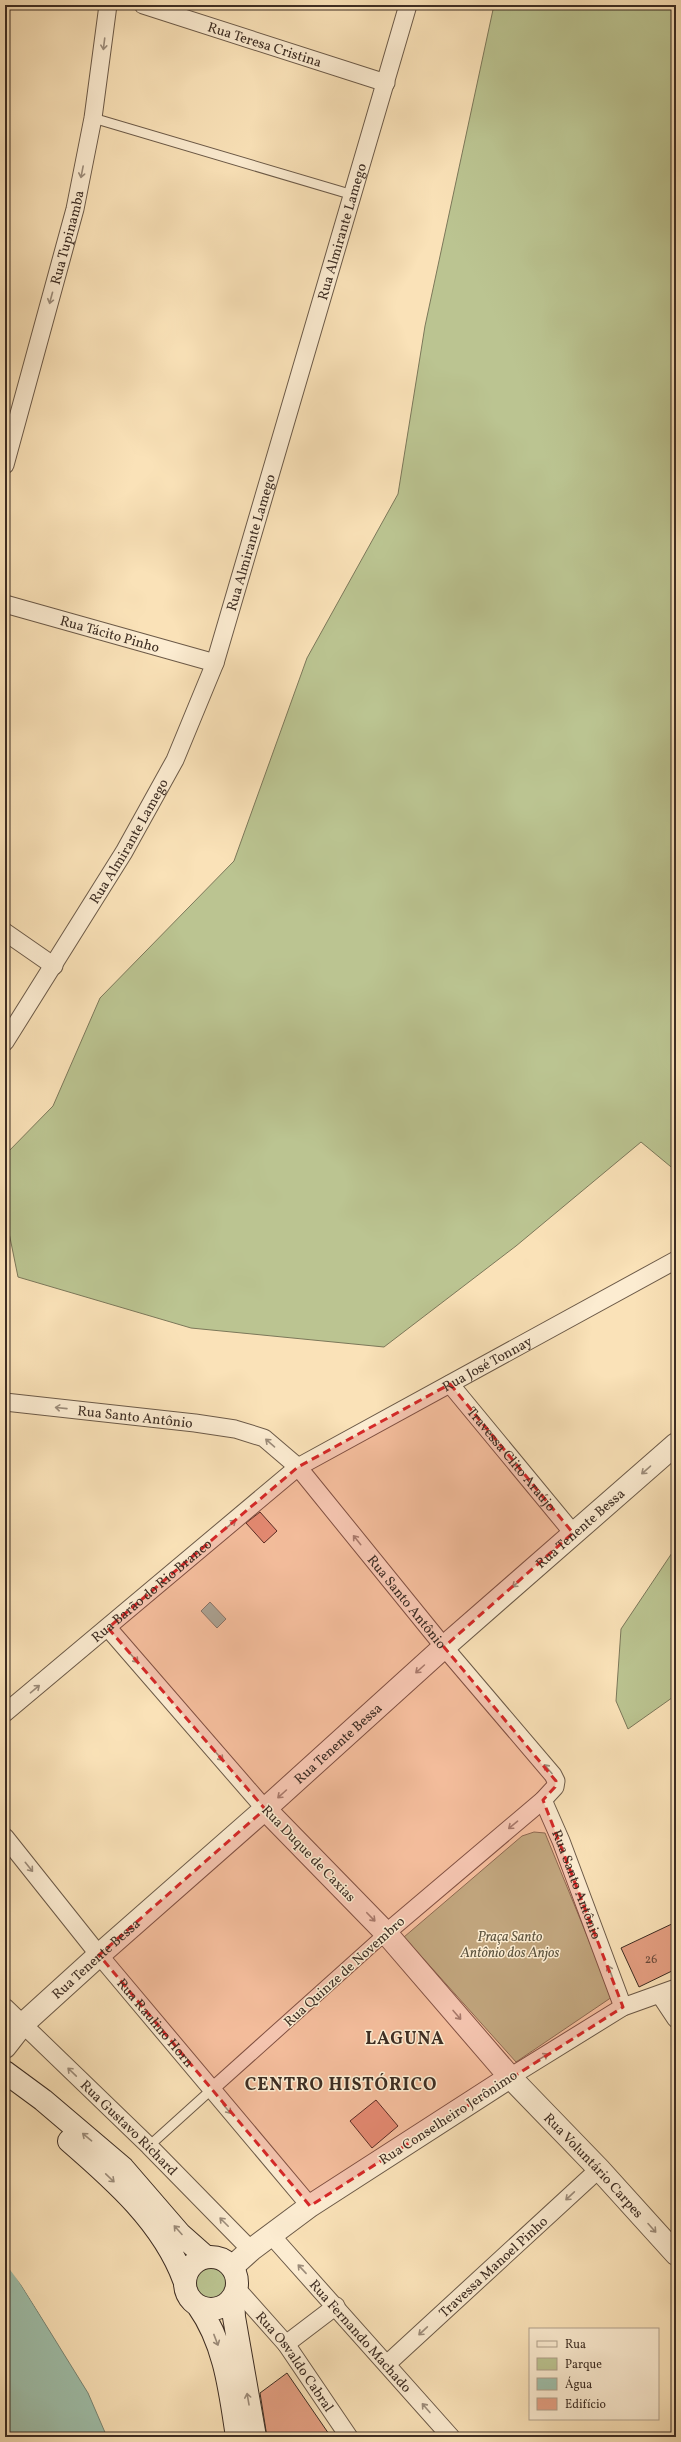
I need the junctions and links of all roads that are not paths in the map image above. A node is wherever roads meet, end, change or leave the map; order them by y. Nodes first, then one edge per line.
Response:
1 (108, 5) edge
2 (143, 5) edge
3 (408, 5) edge
4 (386, 83) junction
5 (93, 118) junction
6 (353, 195) junction
7 (5, 465) edge
8 (5, 604) edge
9 (215, 663) junction
10 (5, 932) edge
11 (54, 966) junction
12 (5, 1042) edge
13 (676, 1260) edge
14 (450, 1384) junction
15 (5, 1402) edge
16 (676, 1444) edge
17 (298, 1467) junction
18 (573, 1533) junction
19 (108, 1628) junction
20 (444, 1647) junction
21 (5, 1713) edge
22 (543, 1800) junction
23 (265, 1809) junction
24 (5, 1837) edge
25 (386, 1933) junction
26 (99, 1955) junction
27 (676, 1988) edge
28 (660, 1995) junction
29 (5, 2007) edge
30 (623, 2007) junction
31 (676, 2019) edge
32 (23, 2024) junction
33 (5, 2047) edge
34 (5, 2072) edge
35 (510, 2077) junction
36 (211, 2090) junction
37 (5, 2091) edge
38 (149, 2146) junction
39 (599, 2170) junction
40 (310, 2206) junction
41 (271, 2234) junction
42 (252, 2250) junction
43 (676, 2254) edge
44 (206, 2256) junction
45 (232, 2267) junction
46 (184, 2280) junction
47 (235, 2293) junction
48 (198, 2306) junction
49 (336, 2306) junction
50 (286, 2344) junction
51 (387, 2364) junction
52 (237, 2437) edge
53 (254, 2437) edge
54 (349, 2437) edge
55 (451, 2437) edge

1 -> 5 street, Rua Tupinamba
2 - 4 street, Rua Teresa Cristina
3 - 4 street, Rua Almirante Lamego
4 - 6 street, Rua Almirante Lamego
5 - 6 lane
5 -> 7 street, Rua Tupinamba
6 - 9 street, Rua Almirante Lamego
8 - 9 street, Rua Tácito Pinho
9 - 11 street, Rua Almirante Lamego
10 - 11 street
11 - 12 street, Rua Almirante Lamego
13 - 14 street, Rua José Tonnay
14 - 17 street, Rua José Tonnay
14 - 18 street, Travessa Clito Araújo
17 -> 15 street, Rua Santo Antônio
16 -> 18 street, Rua Tenente Bessa
19 -> 17 street, Rua Barão do Rio Branco
20 -> 17 street, Rua Santo Antônio
18 -> 20 street, Rua Tenente Bessa
21 -> 19 street, Rua Barão do Rio Branco
19 -> 23 street, Rua Duque de Caxias
22 -> 20 street, Rua Santo Antônio
20 -> 23 street, Rua Tenente Bessa
22 -> 25 street, Rua Quinze de Novembro
30 -> 22 street, Rua Santo Antônio
23 -> 25 street, Rua Duque de Caxias
23 - 26 street, Rua Tenente Bessa
24 -> 26 street, Rua Raulino Horn
25 -> 35 street, Rua Duque de Caxias
25 - 36 street, Rua Quinze de Novembro
26 - 32 street, Rua Tenente Bessa
26 - 36 street, Rua Raulino Horn
27 - 28 street, Rua Conselheiro Jerônimo
28 - 30 street, Rua Conselheiro Jerônimo
28 - 31 street
29 - 32 street, Rua Gustavo Richard
35 -> 30 street, Rua Conselheiro Jerônimo
32 - 33 street, Rua Tenente Bessa
38 -> 32 street, Rua Gustavo Richard
44 -> 34 street
35 - 39 street, Rua Voluntário Carpes
35 - 40 street, Rua Conselheiro Jerônimo
36 - 38 lane, Rua Quinze de Novembro
36 -> 40 street, Rua Raulino Horn
37 -> 46 street
42 -> 38 street, Rua Gustavo Richard
39 -> 43 street, Rua Voluntário Carpes
39 -> 51 street, Travessa Manoel Pinho
40 - 41 street, Rua Conselheiro Jerônimo
41 - 42 street, Rua Conselheiro Jerônimo
49 -> 41 street, Rua Fernando Machado
42 - 45 street, Rua Conselheiro Jerônimo
44 - 45 street
44 - 46 street
45 - 47 street
46 - 48 street
47 - 48 street
47 - 50 street, Rua Osvaldo Cabral
53 -> 47 street
48 -> 52 street
49 - 50 street
49 - 51 street, Rua Fernando Machado
50 - 54 street, Rua Osvaldo Cabral
55 -> 51 street, Rua Fernando Machado

